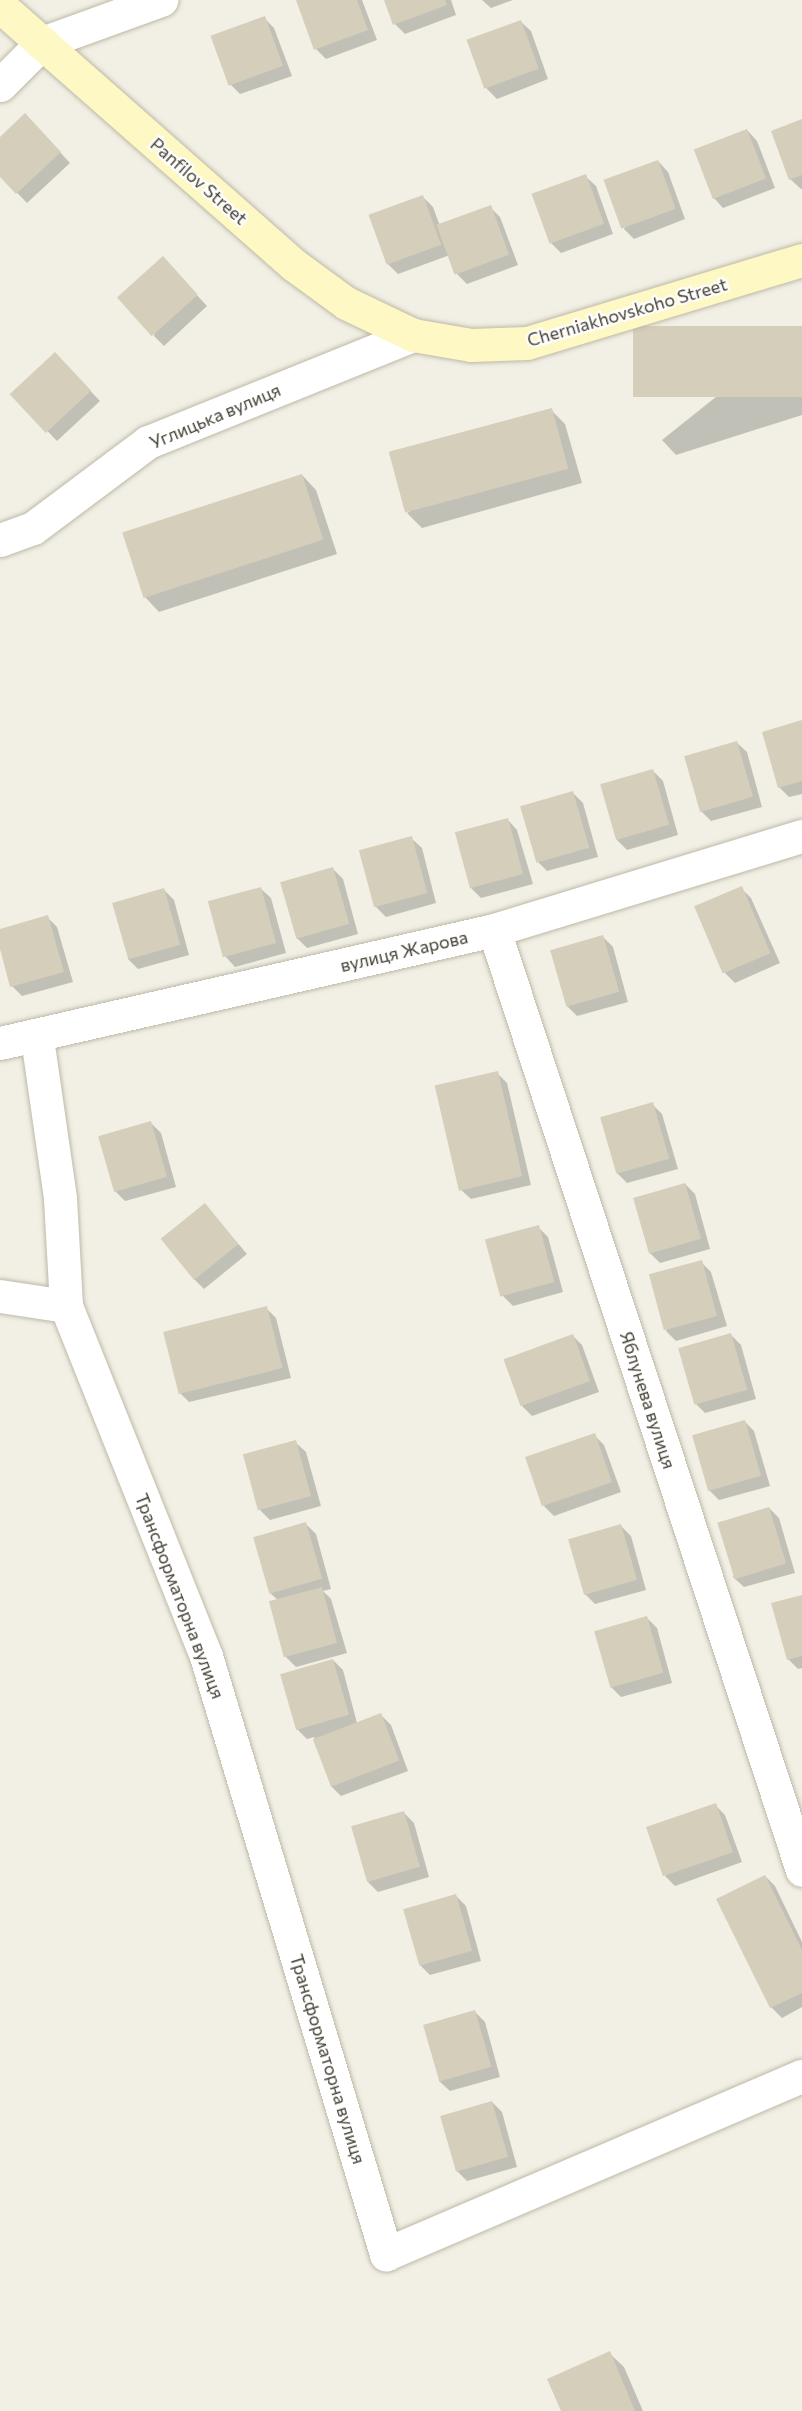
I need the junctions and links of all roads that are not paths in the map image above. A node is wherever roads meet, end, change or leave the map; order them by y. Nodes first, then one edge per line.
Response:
1 (162, 0) edge
2 (0, 6) edge
3 (42, 43) junction
4 (0, 85) edge
5 (802, 260) edge
6 (413, 335) junction
7 (0, 540) edge
8 (802, 836) edge
9 (494, 930) junction
10 (38, 1038) junction
11 (0, 1043) edge
12 (0, 1296) edge
13 (66, 1306) junction
14 (802, 1869) edge
15 (802, 2076) edge

1 - 3 street
2 - 3 main road, Panfilov Street
3 - 4 street
3 - 6 main road, Panfilov Street
5 - 6 main road, Cherniakhovskoho Street
6 - 7 street, Углицька вулиця
8 - 9 street, вулиця Жарова
9 - 10 street, вулиця Жарова
9 - 14 street, Яблунева вулиця
10 - 11 street, вулиця Жарова
10 - 13 street, Трансформаторна вулиця
12 - 13 street
13 - 15 street, Трансформаторна вулиця

